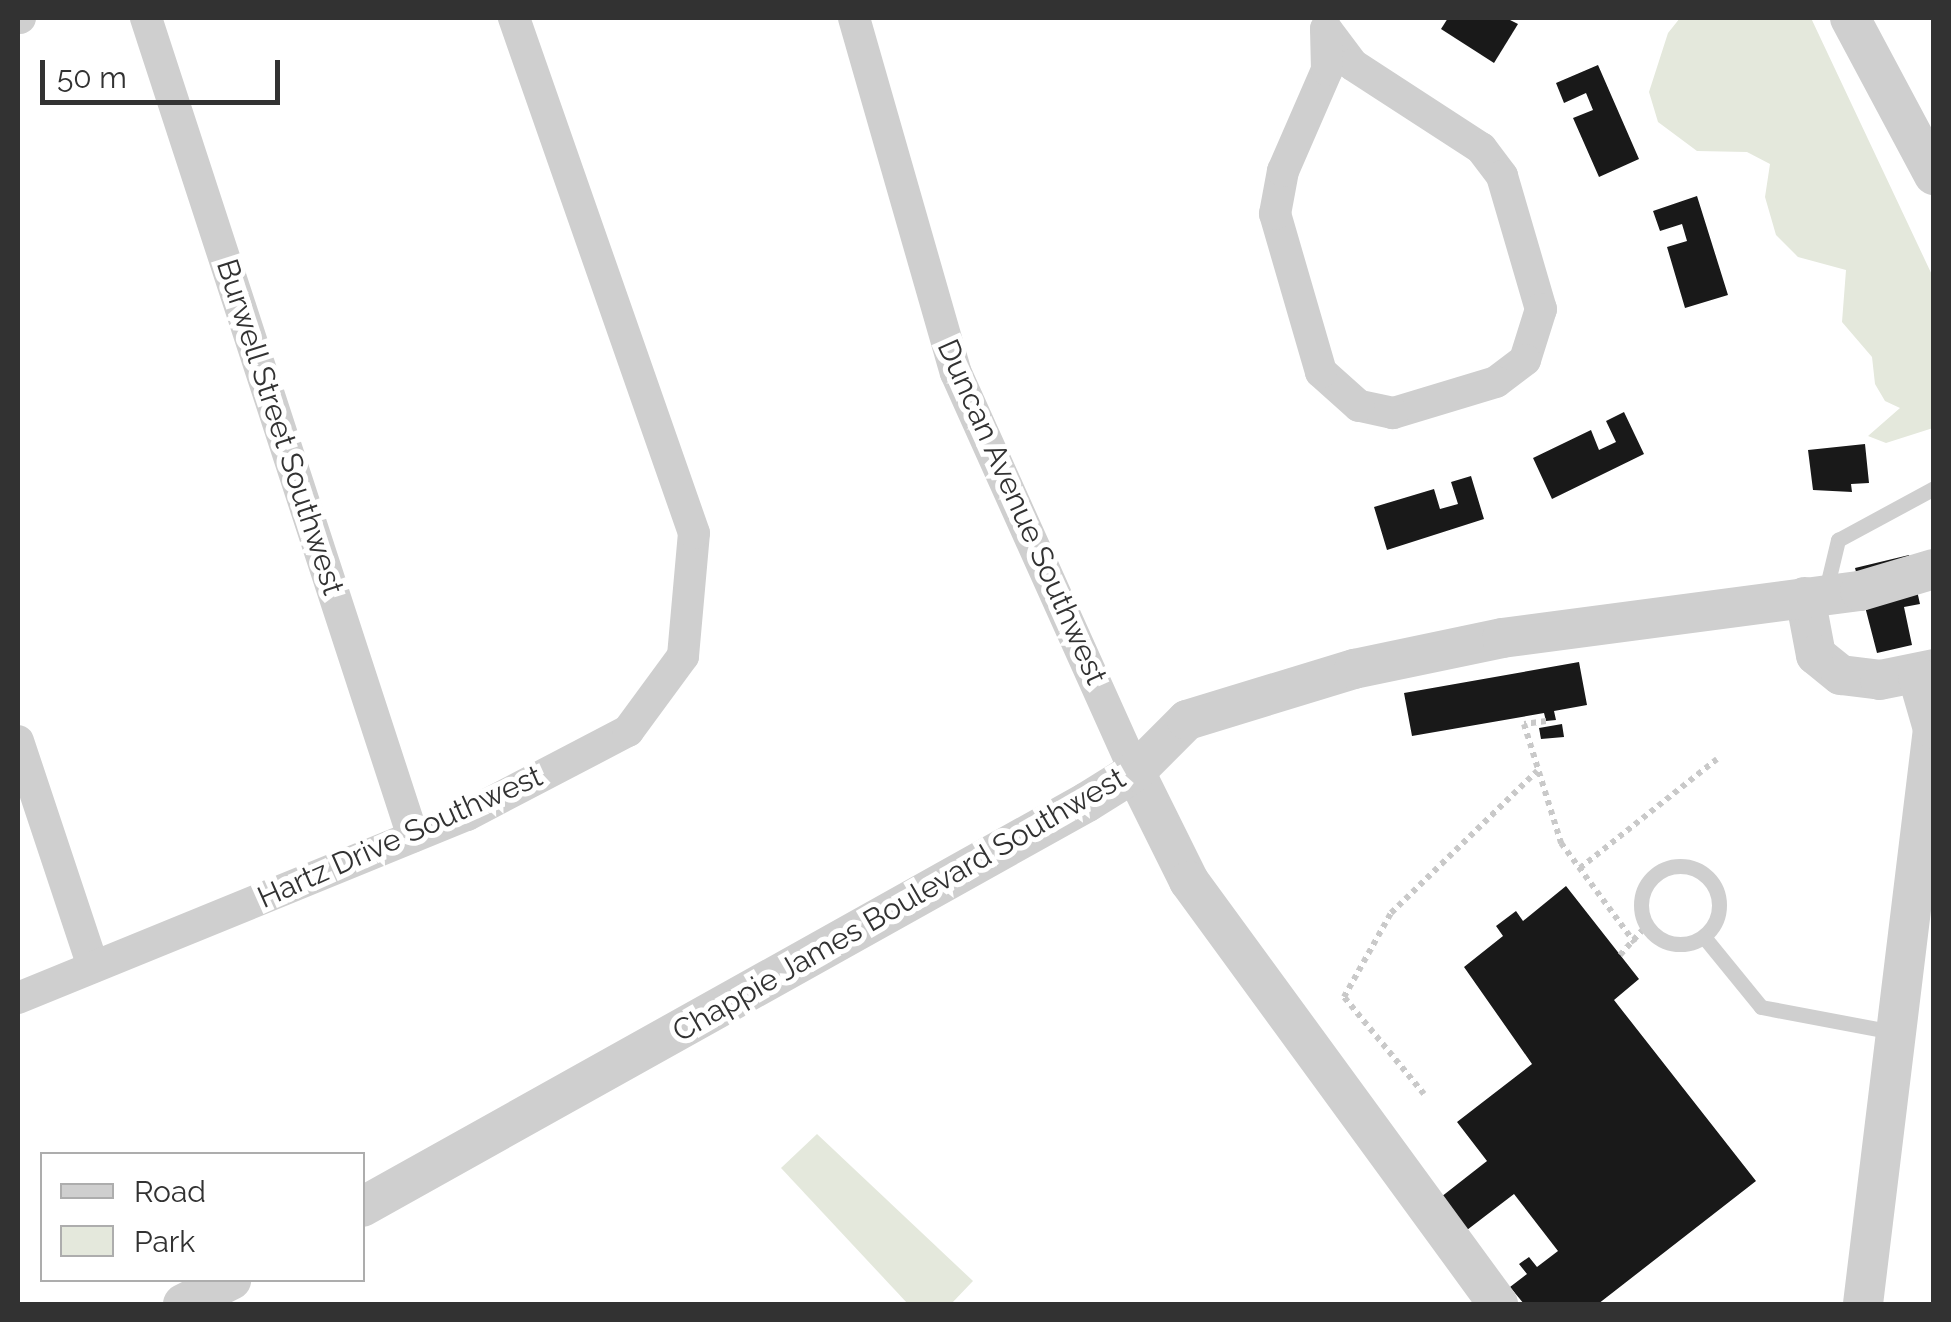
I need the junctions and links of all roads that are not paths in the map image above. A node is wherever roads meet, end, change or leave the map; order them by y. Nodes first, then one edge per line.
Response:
1 (146, 18) edge
2 (514, 18) edge
3 (854, 18) edge
4 (1850, 18) edge
5 (1324, 23) edge
6 (1934, 175) edge
7 (1934, 488) edge
8 (1934, 569) edge
9 (1815, 595) junction
10 (1926, 673) edge
11 (18, 742) edge
12 (1136, 772) junction
13 (413, 837) junction
14 (1704, 936) junction
15 (93, 967) junction
16 (18, 998) edge
17 (1898, 1033) junction
18 (365, 1205) edge
19 (227, 1282) edge
20 (184, 1304) edge
21 (1498, 1304) edge
22 (1863, 1304) edge

1 - 13 street, Burwell Street Southwest
2 - 13 street, Hartz Drive Southwest
3 - 12 street, Duncan Avenue Southwest
4 - 6 street
5 - 5 street
7 - 9 lane
8 - 9 street, Chappie James Boulevard Southwest
9 - 10 street
9 - 12 street, Chappie James Boulevard Southwest
10 - 17 street
11 - 15 street
12 - 18 street, Chappie James Boulevard Southwest
12 - 21 street
13 - 15 street, Hartz Drive Southwest
14 - 14 lane
14 - 17 lane
15 - 16 street, Hartz Drive Southwest
17 - 22 street
19 - 20 street

